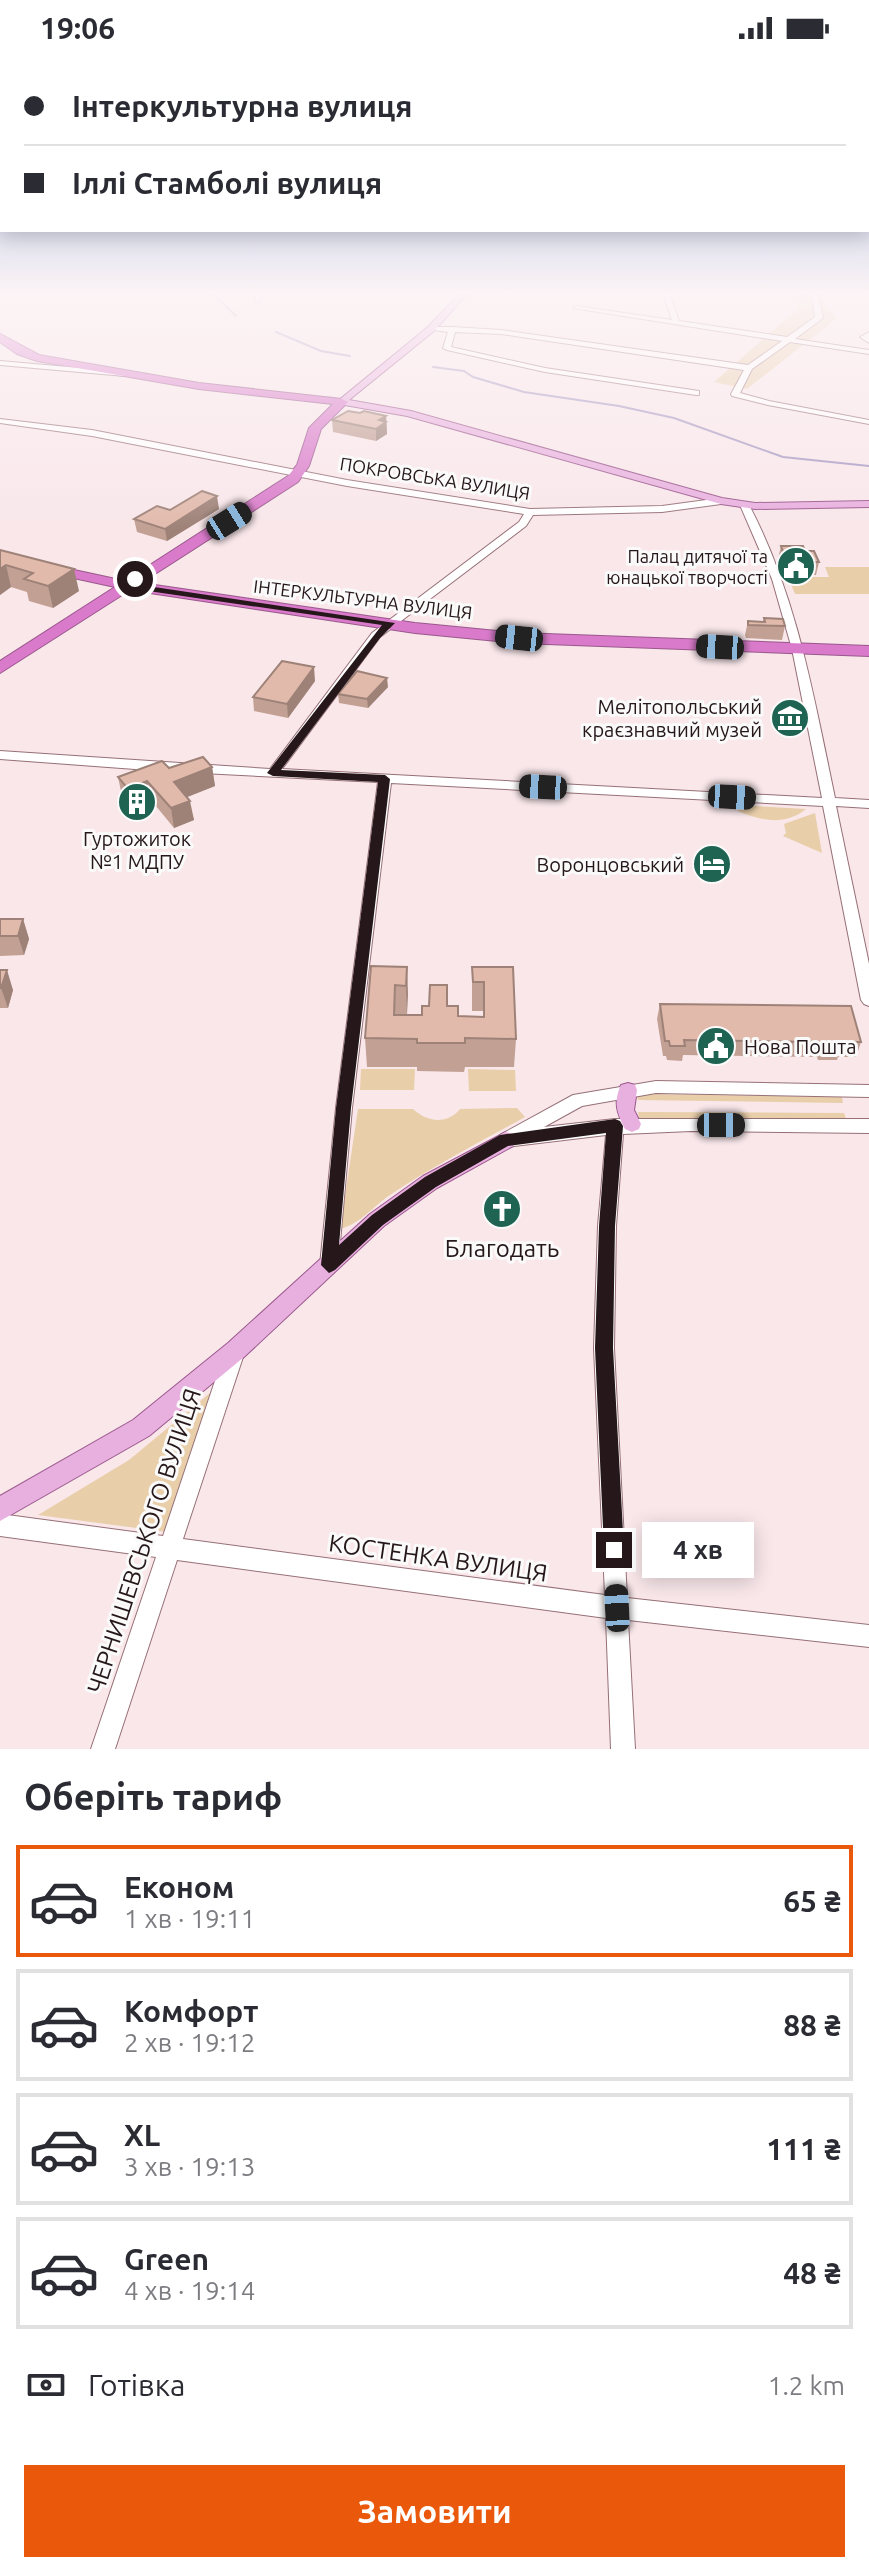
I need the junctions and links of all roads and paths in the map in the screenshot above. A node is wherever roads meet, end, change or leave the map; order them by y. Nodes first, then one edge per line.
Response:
1 (103, 372) edge
2 (115, 372) edge
3 (379, 372) edge
4 (558, 372) edge
5 (747, 372) edge
6 (126, 374) junction
7 (696, 393) dead end
8 (342, 402) junction
9 (0, 421) edge
10 (869, 422) edge
11 (298, 473) junction
12 (721, 501) junction
13 (869, 504) edge
14 (745, 505) junction
15 (530, 512) junction
16 (0, 558) edge
17 (124, 585) junction
18 (390, 623) junction
19 (798, 649) junction
20 (869, 651) edge
21 (0, 668) edge
22 (0, 755) edge
23 (273, 773) junction
24 (385, 779) junction
25 (827, 802) junction
26 (869, 804) edge
27 (869, 1000) edge
28 (628, 1090) junction
29 (869, 1091) edge
30 (624, 1125) junction
31 (869, 1126) edge
32 (506, 1140) junction
33 (329, 1265) junction
34 (236, 1350) junction
35 (0, 1509) edge
36 (0, 1525) edge
37 (169, 1547) junction
38 (617, 1608) junction
39 (869, 1636) edge
40 (103, 1749) edge
41 (623, 1749) edge

1 - 6 street
2 - 6 highway
3 - 8 main road
4 - 7 street
5 - 10 street
6 - 8 highway
8 - 11 highway
8 - 12 main road
9 - 11 street, ПОКРОВСЬКА ВУЛИЦЯ
11 - 15 street, ПОКРОВСЬКА ВУЛИЦЯ
11 - 17 highway
12 - 14 main road, ПОКРОВСЬКА ВУЛИЦЯ
12 - 15 street, ПОКРОВСЬКА ВУЛИЦЯ
13 - 14 main road, ПОКРОВСЬКА ВУЛИЦЯ
14 - 19 street
15 - 18 street
16 - 17 highway, ІНТЕРКУЛЬТУРНА ВУЛИЦЯ
17 - 18 highway, ІНТЕРКУЛЬТУРНА ВУЛИЦЯ
17 - 21 highway
18 - 19 highway, ІНТЕРКУЛЬТУРНА ВУЛИЦЯ
18 - 23 street
19 - 20 highway, ІНТЕРКУЛЬТУРНА ВУЛИЦЯ
19 - 25 street
22 - 23 street
23 - 24 street
24 - 25 street
24 - 33 street
25 - 26 street
25 - 27 street
28 - 29 street
28 - 30 main road
28 - 32 street
30 - 31 street
30 - 32 street
30 - 38 street
32 - 33 main road
33 - 34 main road
34 - 35 main road
34 - 37 street, ЧЕРНИШЕВСЬКОГО ВУЛИЦЯ
36 - 37 street, КОСТЕНКА ВУЛИЦЯ
37 - 38 street, КОСТЕНКА ВУЛИЦЯ
37 - 40 street, ЧЕРНИШЕВСЬКОГО ВУЛИЦЯ
38 - 39 street, КОСТЕНКА ВУЛИЦЯ
38 - 41 street

